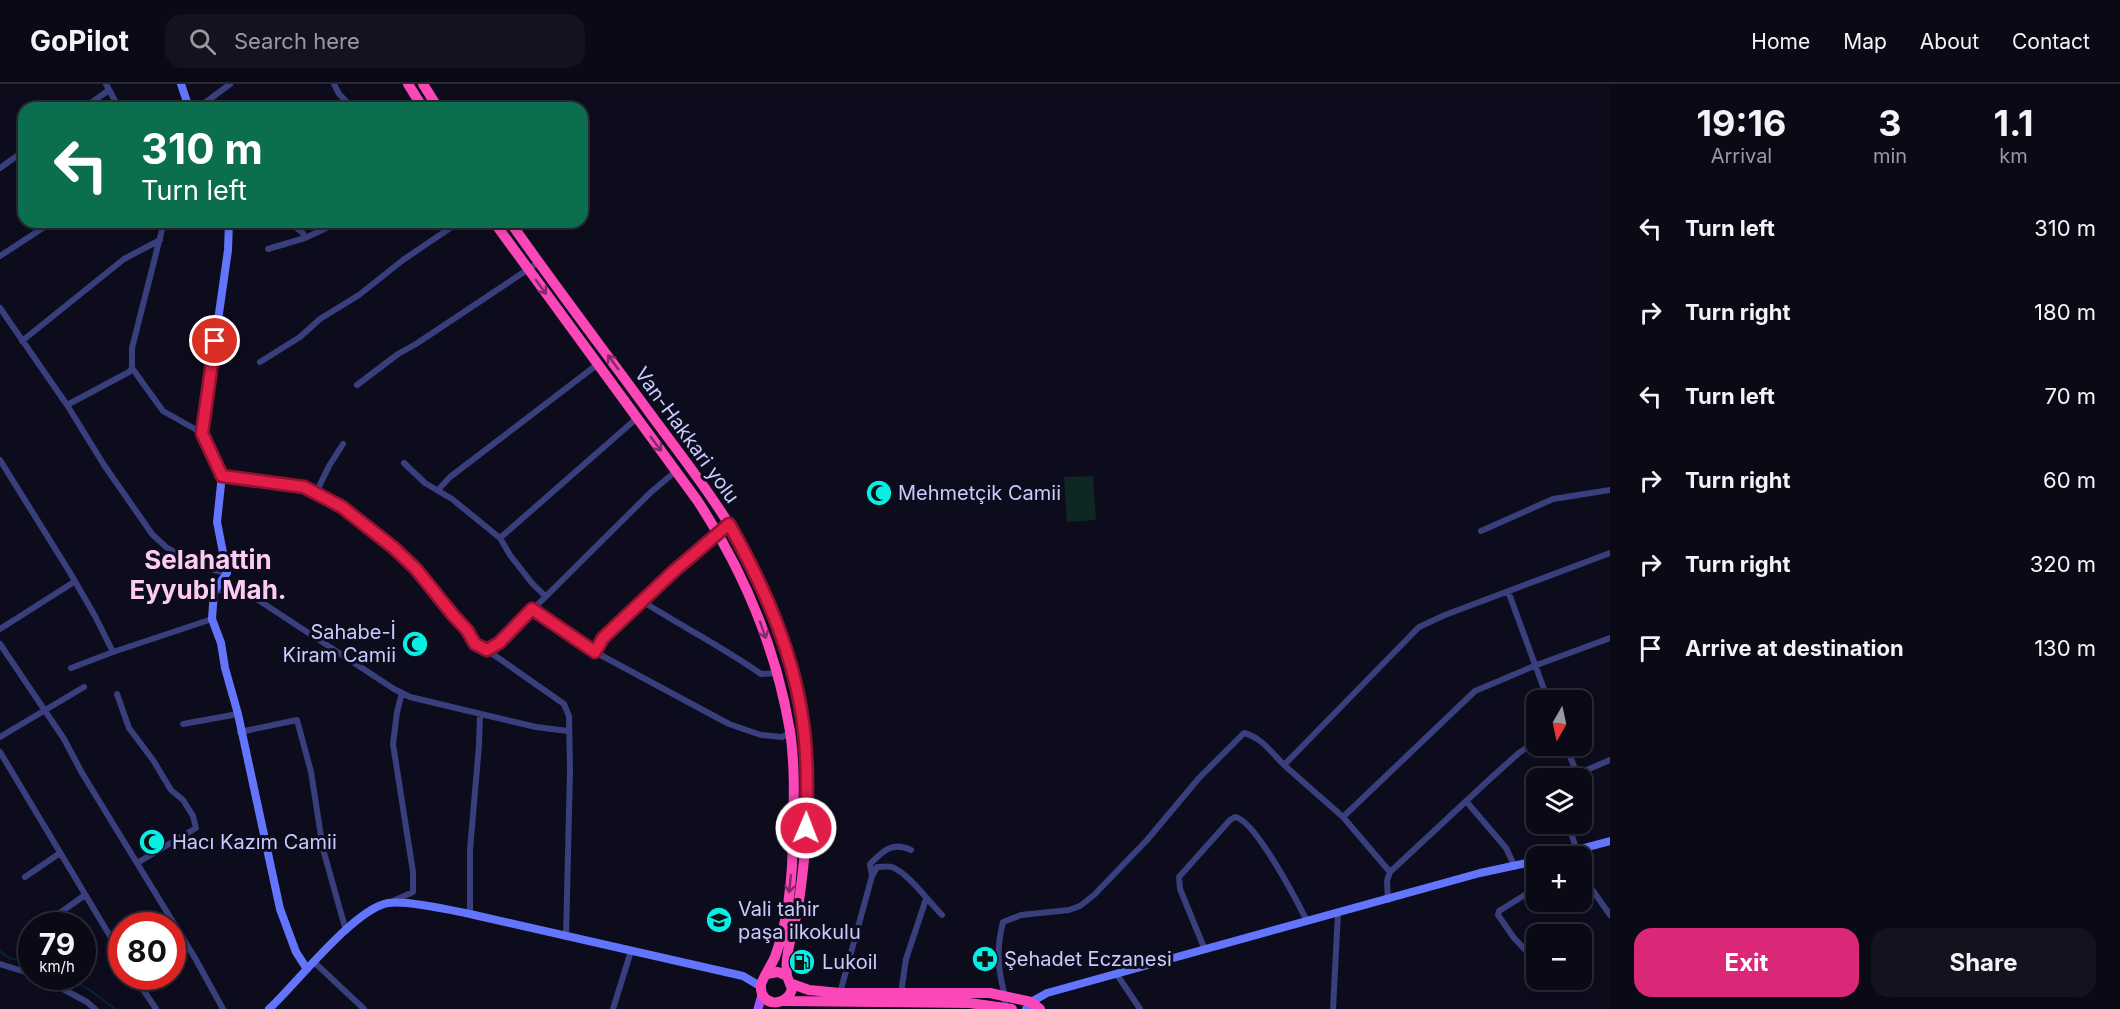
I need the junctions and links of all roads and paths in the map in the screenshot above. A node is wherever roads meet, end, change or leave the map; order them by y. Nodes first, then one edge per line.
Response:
1 (181, 84) edge
2 (230, 84) edge
3 (334, 84) edge
4 (408, 84) edge
5 (423, 84) edge
6 (108, 87) edge
7 (91, 102) edge
8 (116, 102) edge
9 (187, 102) edge
10 (206, 102) edge
11 (347, 102) edge
12 (419, 102) edge
13 (434, 102) edge
14 (18, 155) edge
15 (0, 168) edge
16 (43, 228) edge
17 (163, 228) edge
18 (229, 228) edge
19 (297, 228) edge
20 (326, 228) edge
21 (450, 228) edge
22 (498, 228) edge
23 (514, 228) edge
24 (305, 238) junction
25 (160, 240) junction
26 (268, 249) dead end
27 (0, 256) edge
28 (538, 262) junction
29 (528, 269) junction
30 (0, 308) edge
31 (22, 341) junction
32 (260, 362) dead end
33 (598, 364) junction
34 (132, 368) junction
35 (357, 385) dead end
36 (68, 405) junction
37 (637, 418) junction
38 (202, 433) junction
39 (344, 444) dead end
40 (0, 460) edge
41 (404, 463) dead end
42 (676, 471) junction
43 (222, 476) junction
44 (438, 490) junction
45 (1610, 490) edge
46 (316, 493) junction
47 (729, 524) junction
48 (1481, 531) dead end
49 (719, 533) junction
50 (500, 538) junction
51 (1610, 553) edge
52 (227, 573) junction
53 (74, 582) junction
54 (214, 591) junction
55 (1508, 591) junction
56 (545, 596) junction
57 (767, 597) junction
58 (642, 601) junction
59 (753, 604) junction
60 (532, 609) junction
61 (212, 619) junction
62 (0, 629) edge
63 (1610, 638) edge
64 (0, 644) edge
65 (487, 650) junction
66 (112, 652) junction
67 (595, 652) junction
68 (1534, 666) junction
69 (71, 669) dead end
70 (778, 673) junction
71 (84, 687) dead end
72 (1544, 690) edge
73 (402, 693) junction
74 (117, 694) dead end
75 (44, 711) junction
76 (238, 714) junction
77 (480, 715) junction
78 (183, 724) dead end
79 (568, 731) junction
80 (240, 732) junction
81 (790, 733) junction
82 (0, 737) edge
83 (1526, 748) edge
84 (0, 752) edge
85 (1610, 760) edge
86 (1284, 765) junction
87 (1591, 768) edge
88 (1466, 801) junction
89 (1343, 817) junction
90 (1610, 841) edge
91 (1592, 847) edge
92 (911, 850) dead end
93 (805, 851) junction
94 (793, 852) junction
95 (60, 853) junction
96 (137, 863) junction
97 (1526, 864) edge
98 (1515, 867) junction
99 (1390, 872) junction
100 (872, 876) junction
101 (24, 877) dead end
102 (1592, 889) edge
103 (1526, 894) edge
104 (86, 895) junction
105 (926, 899) junction
106 (1388, 900) junction
107 (390, 903) junction
108 (61, 912) edge
109 (1338, 912) junction
110 (1609, 912) edge
111 (470, 914) junction
112 (942, 915) dead end
113 (1307, 921) junction
114 (346, 931) junction
115 (108, 932) edge
116 (566, 938) junction
117 (1205, 950) junction
118 (631, 951) junction
119 (1526, 951) edge
120 (314, 962) junction
121 (0, 964) edge
122 (307, 969) junction
123 (18, 970) edge
124 (1116, 973) junction
125 (767, 974) junction
126 (743, 976) junction
127 (790, 980) junction
128 (65, 990) edge
129 (143, 990) edge
130 (761, 990) junction
131 (840, 993) junction
132 (901, 994) junction
133 (776, 1004) edge
134 (1007, 1004) edge
135 (1032, 1007) edge
136 (95, 1009) edge
137 (156, 1009) edge
138 (223, 1009) edge
139 (269, 1009) edge
140 (364, 1009) edge
141 (613, 1009) edge
142 (759, 1009) edge
143 (1140, 1009) edge
144 (1333, 1009) edge

1 - 9 street
2 - 10 street
3 - 11 street
4 - 12 highway
5 - 13 highway
6 - 7 street
6 - 8 street
14 - 15 street
16 - 27 street
17 - 25 street
18 - 38 street
19 - 24 street
20 - 24 street
21 - 32 street
22 - 29 highway
23 - 28 highway, Van-Hakkari yolu
24 - 26 street
25 - 31 street
25 - 34 street
28 - 29 street
47 -> 28 highway, Van-Hakkari yolu
29 -> 33 highway
29 - 35 street
30 - 31 street
31 - 36 street
33 - 37 highway
33 - 44 street
34 - 36 street
34 - 38 street
36 - 52 street
37 -> 42 highway
37 - 50 street
38 - 43 street
39 - 46 street
40 - 53 street
41 - 44 street
42 - 49 highway
42 - 56 street
43 - 46 street
43 - 52 street
44 - 50 street
45 - 48 street
46 - 65 street
47 - 49 street
47 - 57 highway, Van-Hakkari yolu
49 - 58 street
49 - 59 highway
50 - 56 street
51 - 55 street
52 - 54 street
53 - 62 street
53 - 66 street
54 - 61 street
54 - 73 street
55 - 68 street
55 - 86 street
56 - 60 street
57 - 59 highway
57 - 93 highway, Van-Hakkari yolu
58 - 67 street
58 - 70 street
59 -> 70 highway
60 - 65 street
60 - 67 street
61 - 66 street
61 - 76 street
63 - 68 street
64 - 75 street
65 - 79 street
66 - 69 street
67 - 81 street
68 - 72 street
68 - 89 street
70 - 81 highway
71 - 75 street
73 - 77 street
73 - 107 street
74 - 96 street
75 - 82 street
75 - 96 street
76 - 78 street
76 - 80 street
77 - 79 street
77 - 111 street
79 - 116 street
80 - 114 street
80 - 122 street
81 - 94 highway
83 - 88 street
84 - 95 street
85 - 87 street
86 - 89 street
86 - 134 street
88 - 98 street
88 - 99 street
89 - 99 street
90 - 91 street
92 - 100 street
93 - 94 highway
93 - 127 highway, Van-Hakkari yolu
94 -> 125 highway
95 - 101 street
95 - 104 street
96 - 138 street
97 - 98 street
98 - 106 street
99 - 106 street
100 - 105 street
100 - 131 street
102 - 110 street
103 - 119 street
104 - 108 street
104 - 115 street
105 - 112 street
105 - 132 street
106 - 109 street
107 - 111 street
107 - 114 street
109 - 113 street
109 - 144 street
111 - 116 street
113 - 117 street
113 - 117 street
114 - 120 street
116 - 118 street
117 - 124 street
118 - 126 street
118 - 141 street
120 - 122 street
120 - 140 street
121 - 123 street
122 - 139 street
124 - 135 street
124 - 143 street
125 - 126 street
125 - 127 highway
125 - 130 highway
126 - 130 street
127 - 131 highway
127 - 133 highway
128 - 136 street
129 - 137 street
130 - 133 highway
130 - 142 main road
131 - 132 highway
132 - 134 highway
133 - 134 highway
134 - 135 highway

